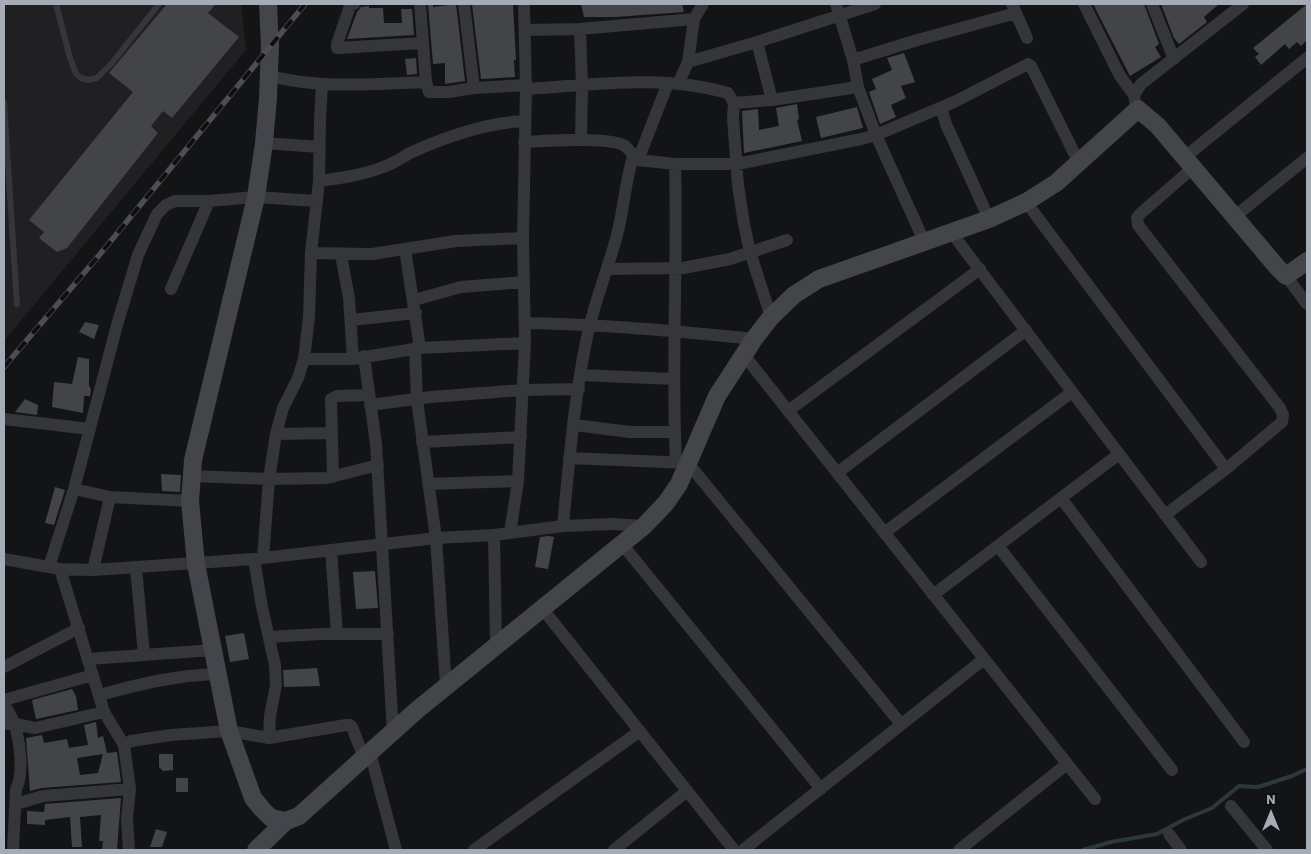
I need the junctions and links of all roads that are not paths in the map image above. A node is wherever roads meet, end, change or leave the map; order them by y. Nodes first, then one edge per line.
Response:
1 (56, 4) edge
2 (159, 4) edge
3 (268, 4) edge
4 (354, 4) edge
5 (420, 4) edge
6 (464, 4) edge
7 (524, 4) edge
8 (703, 4) edge
9 (875, 4) edge
10 (1084, 4) edge
11 (1152, 4) edge
12 (1242, 4) edge
13 (1014, 8) edge
14 (838, 10) edge
15 (694, 19) junction
16 (580, 29) junction
17 (525, 30) junction
18 (1027, 38) dead end
19 (757, 42) junction
20 (423, 43) junction
21 (1307, 58) edge
22 (1174, 59) junction
23 (853, 60) junction
24 (688, 62) junction
25 (269, 76) junction
26 (426, 82) junction
27 (322, 84) junction
28 (673, 84) junction
29 (582, 86) junction
30 (526, 87) junction
31 (858, 87) junction
32 (474, 88) junction
33 (772, 100) junction
34 (1136, 102) junction
35 (4, 103) edge
36 (734, 103) junction
37 (941, 108) junction
38 (524, 122) junction
39 (876, 135) junction
40 (581, 140) junction
41 (524, 142) junction
42 (264, 143) junction
43 (320, 147) junction
44 (636, 158) junction
45 (1307, 158) edge
46 (1189, 162) junction
47 (1079, 163) junction
48 (674, 164) junction
49 (737, 164) junction
50 (319, 181) junction
51 (256, 197) junction
52 (209, 201) junction
53 (317, 201) junction
54 (1026, 202) junction
55 (1234, 217) junction
56 (989, 219) junction
57 (951, 232) junction
58 (523, 238) junction
59 (787, 240) dead end
60 (924, 241) junction
61 (405, 249) junction
62 (750, 252) junction
63 (311, 253) junction
64 (341, 254) junction
65 (1307, 261) edge
66 (676, 268) junction
67 (607, 269) junction
68 (980, 269) junction
69 (1286, 276) junction
70 (524, 282) junction
71 (171, 289) dead end
72 (414, 300) junction
73 (17, 304) dead end
74 (1307, 304) edge
75 (416, 313) junction
76 (771, 317) junction
77 (350, 320) junction
78 (525, 323) junction
79 (591, 324) junction
80 (675, 330) junction
81 (1026, 330) junction
82 (754, 340) junction
83 (525, 342) junction
84 (418, 348) junction
85 (744, 355) junction
86 (358, 357) junction
87 (304, 359) junction
88 (581, 376) junction
89 (673, 379) junction
90 (579, 389) junction
91 (522, 390) junction
92 (1072, 392) junction
93 (369, 400) junction
94 (416, 400) junction
95 (788, 411) junction
96 (4, 418) edge
97 (574, 425) junction
98 (90, 429) junction
99 (674, 432) junction
100 (332, 433) junction
101 (276, 434) junction
102 (521, 437) junction
103 (422, 442) junction
104 (1119, 454) junction
105 (569, 458) junction
106 (682, 463) junction
107 (378, 465) junction
108 (1226, 469) junction
109 (837, 473) junction
110 (191, 476) junction
111 (333, 477) junction
112 (269, 479) junction
113 (518, 481) junction
114 (428, 484) junction
115 (74, 489) junction
116 (110, 497) junction
117 (1061, 498) junction
118 (190, 501) junction
119 (1165, 515) junction
120 (563, 526) junction
121 (644, 526) junction
122 (510, 533) junction
123 (884, 533) junction
124 (494, 535) junction
125 (436, 538) junction
126 (381, 544) junction
127 (622, 544) junction
128 (998, 546) junction
129 (331, 550) junction
130 (258, 558) junction
131 (4, 559) edge
132 (1201, 562) dead end
133 (196, 564) junction
134 (54, 568) junction
135 (136, 568) junction
136 (93, 570) junction
137 (933, 595) junction
138 (542, 608) junction
139 (78, 628) junction
140 (337, 634) junction
141 (388, 634) junction
142 (269, 638) junction
143 (496, 644) junction
144 (213, 650) junction
145 (144, 655) junction
146 (88, 659) junction
147 (984, 659) junction
148 (4, 668) edge
149 (218, 674) junction
150 (93, 675) junction
151 (446, 686) junction
152 (100, 695) junction
153 (4, 700) edge
154 (4, 704) edge
155 (104, 712) junction
156 (9, 724) edge
157 (901, 724) junction
158 (229, 731) junction
159 (640, 731) junction
160 (393, 732) junction
161 (269, 738) junction
162 (1244, 742) dead end
163 (124, 745) junction
164 (367, 755) junction
165 (1066, 764) junction
166 (1172, 770) dead end
167 (10, 789) edge
168 (130, 789) junction
169 (821, 789) junction
170 (687, 791) junction
171 (1095, 799) dead end
172 (16, 804) junction
173 (1231, 806) dead end
174 (286, 821) junction
175 (1169, 834) dead end
176 (9, 837) edge
177 (13, 850) edge
178 (129, 850) edge
179 (256, 850) edge
180 (396, 850) edge
181 (474, 850) edge
182 (614, 850) edge
183 (734, 850) edge
184 (743, 850) edge
185 (959, 850) edge
186 (1181, 850) edge
187 (1267, 850) edge

1 - 2 lane
3 - 25 main road
4 - 20 street
5 - 20 street
6 - 32 street
7 - 17 street
8 - 15 street
9 - 14 street
10 - 34 street
11 - 22 street
12 - 22 street
13 - 18 street
13 - 23 street
14 - 19 street
14 - 23 street
15 - 16 street
15 - 24 street
16 - 17 street
16 - 29 street
17 - 30 street
19 - 24 street
19 - 33 street
20 - 26 street
21 - 46 street
22 - 34 street
23 - 31 street
24 - 28 street
25 - 27 street
25 - 42 main road
26 - 27 street
26 - 32 street
27 - 43 street
28 - 29 street
28 - 36 street
28 - 44 street
29 - 30 street
29 - 40 street
30 - 32 street
30 - 38 street
31 - 33 street
31 - 39 street
33 - 36 street
34 - 46 main road
34 - 47 main road
35 - 73 lane
36 - 49 street
37 - 39 street
37 - 47 street
37 - 56 street
38 - 41 street
38 - 50 street
39 - 49 street
39 - 60 street
40 - 41 street
40 - 44 street
41 - 58 street
42 - 43 street
42 - 51 main road
43 - 50 street
44 - 48 street
44 - 67 street
45 - 55 street
46 - 55 main road
46 - 108 street
47 - 54 main road
48 - 49 street
48 - 66 street
49 - 62 street
50 - 53 street
51 - 52 street
51 - 53 street
51 - 110 main road
52 - 71 street
52 - 98 street
53 - 63 street
54 - 56 main road
54 - 108 street
55 - 69 main road
56 - 57 main road
57 - 60 main road
57 - 68 street
58 - 61 street
58 - 70 street
59 - 62 street
60 - 76 main road
61 - 64 street
61 - 72 street
62 - 66 street
62 - 76 street
63 - 64 street
63 - 87 street
64 - 77 street
65 - 69 main road
66 - 67 street
66 - 80 street
67 - 79 street
68 - 81 street
68 - 95 street
69 - 74 street
70 - 72 street
70 - 78 street
72 - 75 street
75 - 77 street
75 - 84 street
76 - 82 main road
77 - 86 street
78 - 79 street
78 - 83 street
79 - 80 street
79 - 88 street
80 - 82 street
80 - 89 street
81 - 92 street
81 - 109 street
82 - 85 main road
83 - 84 street
83 - 91 street
84 - 86 street
84 - 94 street
85 - 95 street
85 - 106 main road
86 - 87 street
86 - 93 street
87 - 101 street
88 - 89 street
88 - 90 street
89 - 99 street
90 - 91 street
90 - 97 street
91 - 94 street
91 - 102 street
92 - 104 street
92 - 123 street
93 - 94 street
93 - 100 street
93 - 107 street
94 - 103 street
95 - 109 street
96 - 98 street
97 - 99 street
97 - 105 street
98 - 115 street
99 - 106 street
100 - 101 street
100 - 111 street
101 - 112 street
102 - 103 street
102 - 113 street
103 - 114 street
104 - 117 street
104 - 119 street
105 - 106 street
105 - 120 street
106 - 121 main road
106 - 157 street
107 - 111 street
107 - 126 street
108 - 119 street
109 - 123 street
110 - 112 street
110 - 118 main road
111 - 112 street
112 - 130 street
113 - 114 street
113 - 122 street
114 - 125 street
115 - 116 street
115 - 134 street
116 - 118 street
116 - 136 street
117 - 128 street
117 - 162 street
118 - 133 main road
119 - 132 street
120 - 121 street
120 - 122 street
121 - 127 main road
122 - 124 street
123 - 137 street
124 - 125 street
124 - 143 street
125 - 126 street
125 - 151 street
126 - 129 street
126 - 141 street
127 - 138 main road
127 - 169 street
128 - 137 street
128 - 166 street
129 - 130 street
129 - 140 street
130 - 133 street
130 - 142 street
131 - 134 street
133 - 135 street
133 - 144 main road
134 - 136 street
134 - 139 street
135 - 136 street
135 - 145 street
137 - 147 street
138 - 143 main road
138 - 159 street
139 - 146 street
139 - 148 street
140 - 141 street
140 - 142 street
141 - 160 street
142 - 161 street
143 - 151 main road
144 - 145 street
144 - 149 main road
145 - 146 street
146 - 150 street
147 - 157 street
147 - 165 street
149 - 152 street
149 - 158 main road
150 - 152 street
150 - 153 street
151 - 160 main road
152 - 155 street
154 - 156 street
155 - 156 street
155 - 163 street
156 - 167 street
157 - 169 street
158 - 161 street
158 - 163 street
158 - 174 main road
159 - 170 street
159 - 181 street
160 - 164 main road
161 - 164 street
163 - 168 street
164 - 174 main road
164 - 180 street
165 - 171 street
165 - 185 street
167 - 172 street
168 - 172 street
168 - 178 street
169 - 184 street
170 - 182 street
170 - 183 street
172 - 176 street
173 - 187 street
174 - 179 main road
175 - 186 street
176 - 177 street

